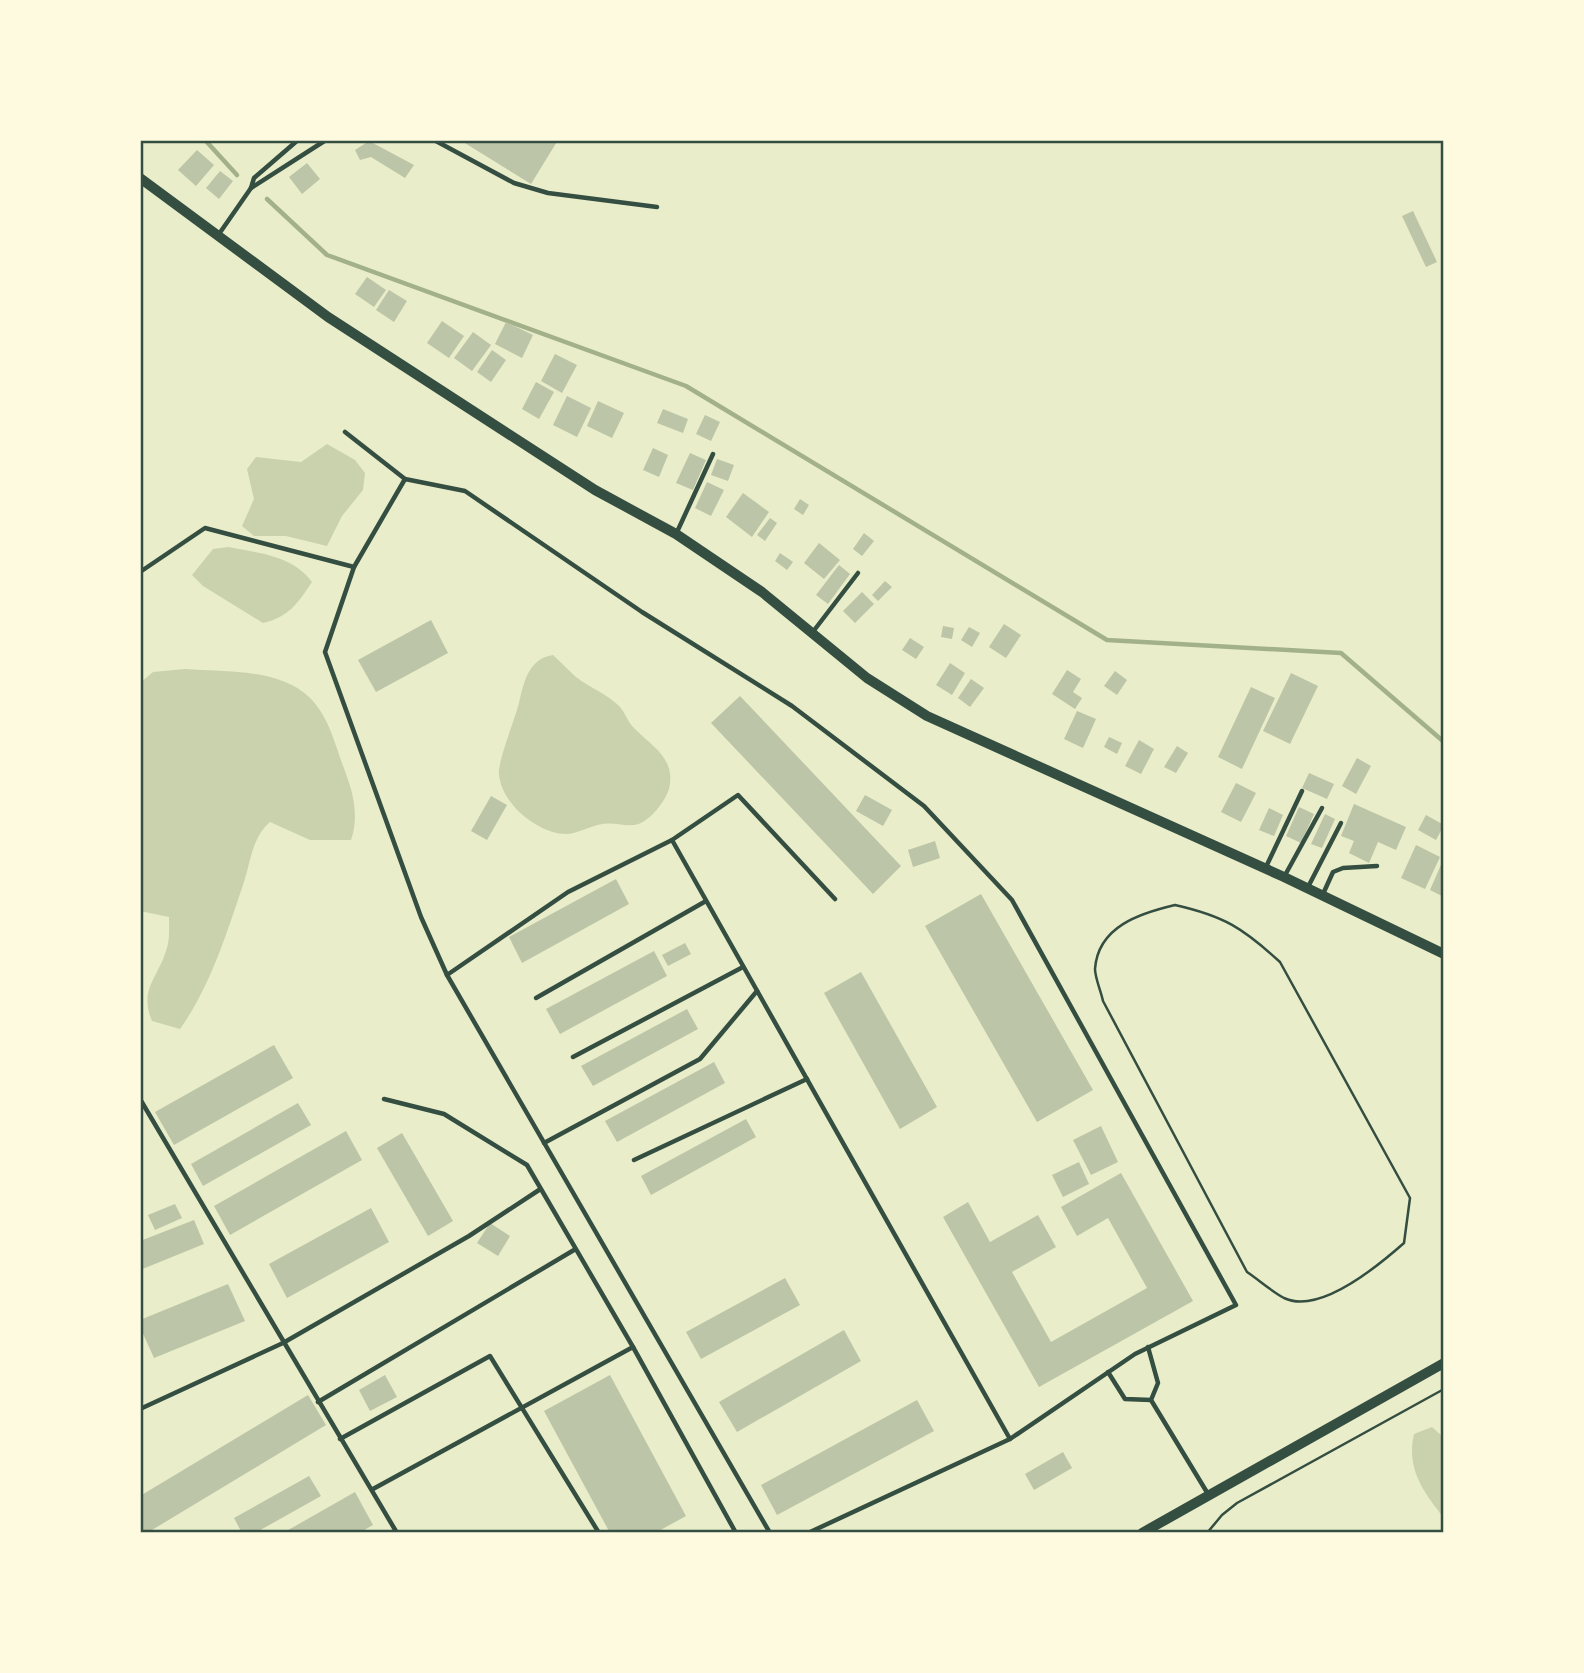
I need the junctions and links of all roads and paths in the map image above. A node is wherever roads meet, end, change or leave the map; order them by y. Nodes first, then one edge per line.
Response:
1 (298, 140) edge
2 (326, 140) edge
3 (434, 140) edge
4 (140, 178) edge
5 (251, 188) junction
6 (657, 206) dead end
7 (218, 236) junction
8 (345, 432) dead end
9 (713, 454) dead end
10 (405, 479) junction
11 (676, 534) junction
12 (354, 567) junction
13 (140, 572) edge
14 (858, 573) dead end
15 (812, 633) junction
16 (1303, 791) dead end
17 (1322, 808) dead end
18 (1341, 823) dead end
19 (671, 840) junction
20 (1377, 866) dead end
21 (1265, 869) junction
22 (1284, 877) junction
23 (1307, 888) junction
24 (1322, 896) junction
25 (835, 899) dead end
26 (706, 901) junction
27 (1444, 954) edge
28 (743, 967) junction
29 (447, 975) junction
30 (757, 991) junction
31 (536, 998) dead end
32 (573, 1056) dead end
33 (807, 1079) junction
34 (140, 1098) edge
35 (384, 1099) dead end
36 (544, 1143) junction
37 (634, 1160) dead end
38 (539, 1190) junction
39 (1410, 1198) joint
40 (574, 1250) junction
41 (283, 1343) junction
42 (633, 1347) junction
43 (1148, 1347) junction
44 (1444, 1363) edge
45 (1108, 1372) junction
46 (1444, 1389) edge
47 (1151, 1400) junction
48 (318, 1402) junction
49 (523, 1407) junction
50 (140, 1409) edge
51 (340, 1439) junction
52 (1010, 1439) junction
53 (373, 1489) junction
54 (1209, 1494) junction
55 (397, 1533) edge
56 (599, 1533) edge
57 (736, 1533) edge
58 (770, 1533) edge
59 (808, 1533) edge
60 (1142, 1533) edge
61 (1207, 1533) edge

1 - 5 lane
2 - 5 lane
3 - 6 lane
4 - 7 street
5 - 7 lane
7 - 11 street
8 - 10 lane
9 - 11 lane
10 - 12 lane
10 - 43 lane
11 - 15 street
12 - 13 lane
12 - 29 lane
14 - 15 lane
15 - 21 street
16 - 21 lane
17 - 22 lane
18 - 23 lane
19 - 25 lane
19 - 26 lane
19 - 29 lane
20 - 24 lane
21 - 22 street
22 - 23 street
23 - 24 street
24 - 27 street
26 - 28 lane
26 - 31 lane
28 - 30 lane
28 - 32 lane
29 - 36 lane
30 - 33 lane
30 - 36 lane
33 - 37 lane
33 - 52 lane
34 - 41 lane
35 - 38 lane
36 - 58 lane
38 - 40 lane
38 - 41 lane
39 - 39 path
40 - 42 lane
40 - 48 lane
41 - 48 lane
41 - 50 lane
42 - 49 lane
42 - 57 lane
43 - 45 lane
43 - 47 lane
44 - 54 street
45 - 47 lane
45 - 52 lane
46 - 61 path
47 - 54 lane
48 - 51 lane
49 - 51 lane
49 - 53 lane
49 - 56 lane
51 - 53 lane
52 - 59 lane
53 - 55 lane
54 - 60 street

